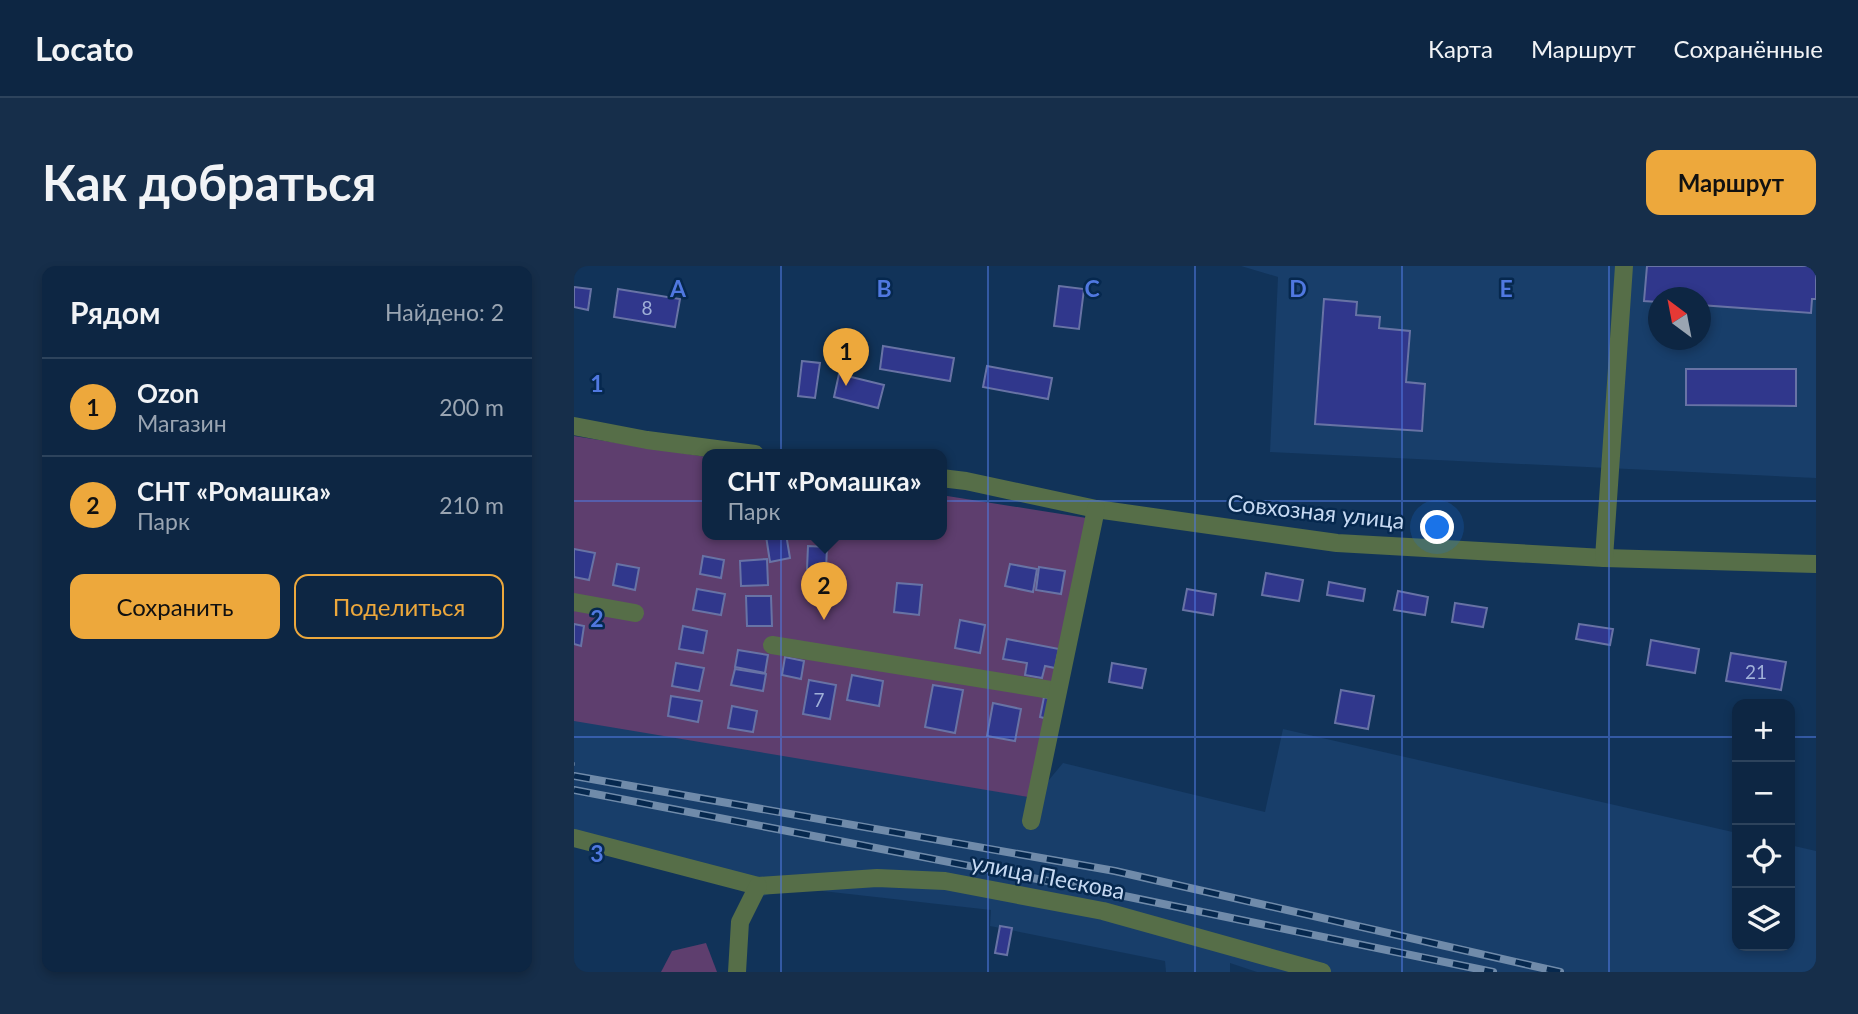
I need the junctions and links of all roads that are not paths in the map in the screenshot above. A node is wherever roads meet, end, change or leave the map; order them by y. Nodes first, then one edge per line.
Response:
1 (1624, 266) edge
2 (574, 426) edge
3 (716, 449) edge
4 (947, 479) edge
5 (1096, 509) junction
6 (1604, 558) junction
7 (1816, 564) edge
8 (574, 602) edge
9 (635, 613) dead end
10 (772, 645) dead end
11 (1057, 691) junction
12 (1031, 821) dead end
13 (574, 838) edge
14 (758, 886) junction
15 (737, 972) edge
16 (1322, 972) edge

1 - 6 street
2 - 3 street
4 - 5 street, Совхозная улица
5 - 6 street, Совхозная улица
5 - 11 street
6 - 7 street, Совхозная улица
8 - 9 street
10 - 11 street
11 - 12 street
13 - 14 street, улица Пескова
14 - 15 street
14 - 16 street, улица Пескова

